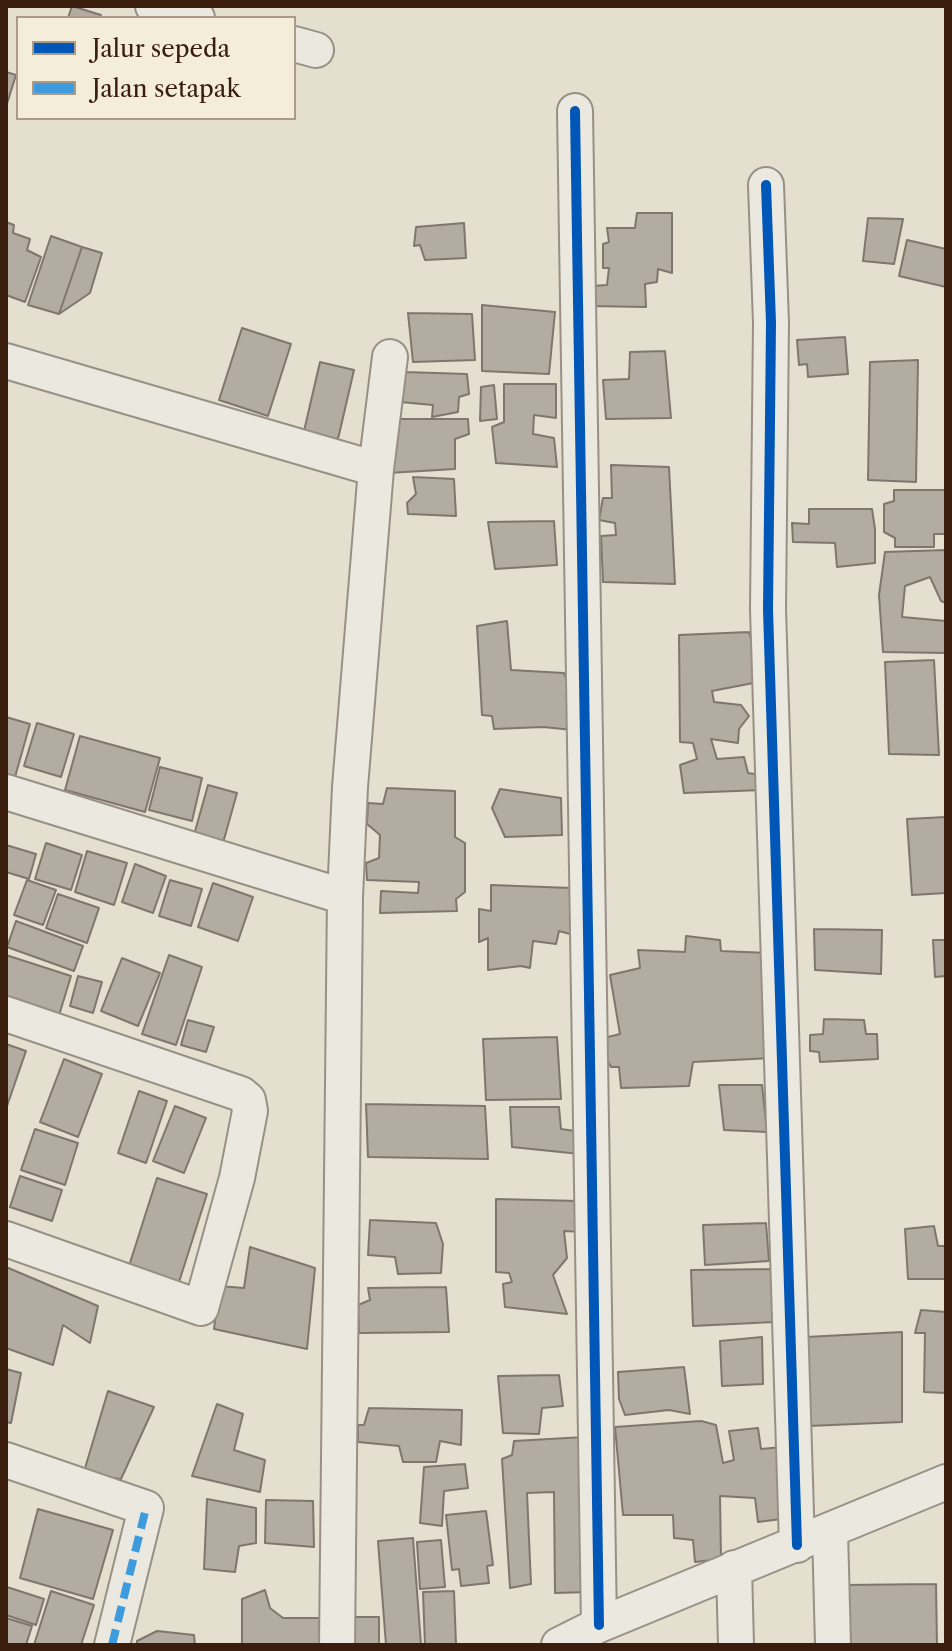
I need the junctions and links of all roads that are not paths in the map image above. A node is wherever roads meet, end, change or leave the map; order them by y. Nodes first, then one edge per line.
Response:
1 (153, 6) edge
2 (190, 16) edge
3 (575, 111) dead end
4 (766, 185) dead end
5 (390, 357) dead end
6 (6, 361) edge
7 (376, 469) junction
8 (6, 792) edge
9 (345, 897) junction
10 (6, 1014) edge
11 (6, 1239) edge
12 (6, 1460) edge
13 (946, 1482) edge
14 (830, 1531) junction
15 (797, 1545) junction
16 (734, 1568) junction
17 (599, 1625) junction
18 (112, 1645) edge
19 (337, 1645) edge
20 (559, 1645) edge
21 (736, 1645) edge
22 (833, 1645) edge

1 - 2 street
3 - 17 street
4 - 15 street
5 - 7 street
6 - 7 street
7 - 9 street
8 - 9 street
9 - 19 street
10 - 11 street
12 - 18 street
13 - 14 street
14 - 15 street
14 - 22 street
15 - 16 street
16 - 17 street
16 - 21 street
17 - 20 street

